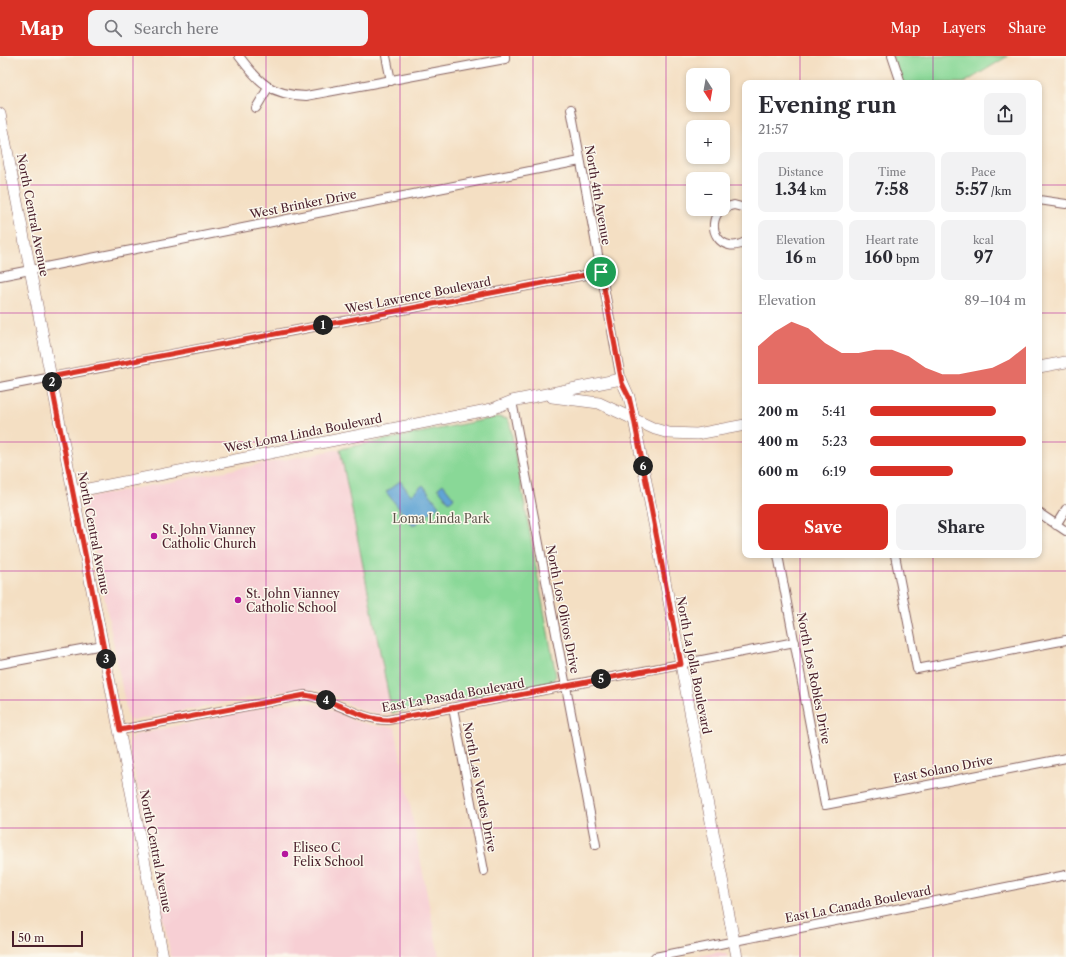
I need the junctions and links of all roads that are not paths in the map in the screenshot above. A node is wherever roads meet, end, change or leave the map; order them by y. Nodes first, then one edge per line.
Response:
1 (239, 56) edge
2 (386, 56) edge
3 (892, 56) edge
4 (505, 58) edge
5 (900, 80) edge
6 (390, 81) junction
7 (268, 88) junction
8 (256, 108) dead end
9 (571, 109) dead end
10 (0, 114) edge
11 (580, 161) junction
12 (1042, 200) edge
13 (1066, 204) edge
14 (730, 206) edge
15 (742, 207) edge
16 (717, 216) edge
17 (742, 244) edge
18 (30, 270) junction
19 (601, 272) junction
20 (0, 276) edge
21 (1066, 362) edge
22 (1042, 366) edge
23 (50, 377) junction
24 (621, 379) junction
25 (0, 387) edge
26 (537, 396) junction
27 (512, 401) junction
28 (634, 419) junction
29 (742, 426) edge
30 (73, 492) junction
31 (1066, 509) edge
32 (1042, 515) edge
33 (1056, 525) junction
34 (1066, 531) edge
35 (779, 558) edge
36 (896, 558) edge
37 (1066, 640) edge
38 (795, 642) junction
39 (103, 645) junction
40 (0, 664) edge
41 (681, 664) junction
42 (565, 686) junction
43 (453, 708) junction
44 (120, 730) junction
45 (1066, 758) edge
46 (825, 805) joint
47 (596, 845) dead end
48 (484, 871) dead end
49 (1066, 875) edge
50 (734, 941) junction
51 (163, 957) edge
52 (655, 957) edge
53 (737, 957) edge

1 - 7 street
2 - 6 street
3 - 5 street
4 - 6 street
6 - 7 street
7 - 8 street
9 - 11 street, North 4th Avenue
10 - 18 street, North Central Avenue
11 - 18 street, West Brinker Drive
11 - 19 street, North 4th Avenue
12 - 13 street
14 - 15 street
16 - 17 street
18 - 20 street, West Brinker Drive
18 - 23 street, North Central Avenue
19 - 23 street, West Lawrence Boulevard
19 - 24 street, North 4th Avenue
21 - 22 street
23 - 25 street, West Lawrence Boulevard
23 - 30 street, North Central Avenue
24 - 26 street, West Loma Linda Boulevard
24 - 28 street, North La Jolla Boulevard
26 - 27 street, West Loma Linda Boulevard
26 - 28 street, West Loma Linda Boulevard
27 - 30 street, West Loma Linda Boulevard
27 - 42 street, North Los Olivos Drive
28 - 29 street, West Loma Linda Boulevard
28 - 41 street, North La Jolla Boulevard
30 - 39 street, North Central Avenue
31 - 33 street
32 - 33 street
33 - 34 street
35 - 38 street, North Los Robles Drive
36 - 37 street
38 - 41 street, East La Pasada Boulevard
38 - 46 street, North Los Robles Drive
39 - 40 street
39 - 44 street, North Central Avenue
41 - 42 street, East La Pasada Boulevard
41 - 50 street, North La Jolla Boulevard
42 - 43 street, East La Pasada Boulevard
42 - 47 street, North Los Olivos Drive
43 - 44 street, East La Pasada Boulevard
43 - 48 street, North Las Verdes Drive
44 - 51 street, North Central Avenue
45 - 46 street, East Solano Drive
49 - 50 street, East La Canada Boulevard
50 - 52 street, East La Canada Boulevard
50 - 53 street, North La Jolla Boulevard

